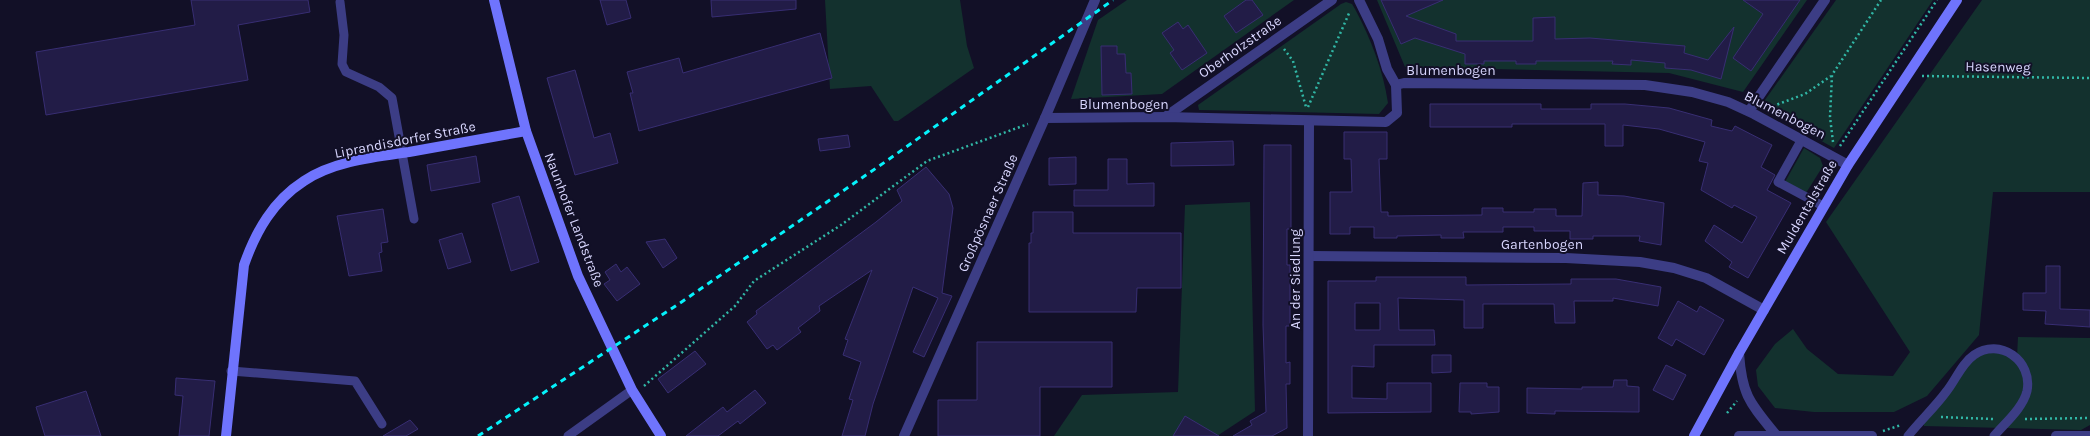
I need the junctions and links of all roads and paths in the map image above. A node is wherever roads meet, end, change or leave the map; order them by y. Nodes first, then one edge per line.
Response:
1 (494, 0) edge
2 (1095, 0) edge
3 (1332, 0) edge
4 (1359, 0) edge
5 (1824, 0) edge
6 (1881, 0) edge
7 (1937, 0) edge
8 (1957, 0) edge
9 (340, 2) dead end
10 (1351, 9) dead end
11 (1276, 38) junction
12 (1832, 75) junction
13 (1905, 75) junction
14 (2090, 78) edge
15 (1396, 85) junction
16 (1308, 107) junction
17 (1752, 112) junction
18 (1165, 117) junction
19 (1045, 118) junction
20 (1309, 122) junction
21 (526, 131) junction
22 (1802, 139) junction
23 (403, 153) junction
24 (1836, 158) junction
25 (1848, 165) junction
26 (1823, 206) junction
27 (414, 219) dead end
28 (1310, 256) junction
29 (1764, 310) junction
30 (1739, 353) junction
31 (231, 371) junction
32 (633, 392) junction
33 (1739, 398) dead end
34 (1727, 413) dead end
35 (382, 424) dead end
36 (1904, 424) dead end
37 (1776, 435) edge
38 (226, 436) edge
39 (568, 436) edge
40 (661, 436) edge
41 (904, 436) edge
42 (1308, 436) edge
43 (1694, 436) edge
44 (1740, 436) edge
45 (1798, 436) edge
46 (1871, 436) edge
47 (1908, 436) edge
48 (1994, 436) edge
49 (2056, 436) edge
50 (2090, 436) edge

1 - 21 street, Naunhofer Landstraße
2 - 19 street, Großpösnaer Straße
3 - 11 street, Oberholzstraße
4 - 15 street
5 - 17 street
6 - 12 path
7 - 24 path
8 - 13 street, Muldentalstraße
9 - 23 lane
10 - 16 path
11 - 16 path
11 - 18 street, Oberholzstraße
12 - 17 path
12 - 24 path
13 - 14 path, Hasenweg
13 - 25 street, Muldentalstraße
15 - 17 street, Blumenbogen
15 - 20 street, Blumenbogen
16 - 20 path
17 - 22 street, Blumenbogen
18 - 19 street, Blumenbogen
18 - 20 street, Blumenbogen
19 - 32 path
19 - 41 street, Großpösnaer Straße
20 - 28 street, An der Siedlung
21 - 23 street, Liprandisdorfer Straße
21 - 32 street, Naunhofer Landstraße
22 - 24 street, Blumenbogen
22 - 26 lane
23 - 27 lane
23 - 31 street, Liprandisdorfer Straße
24 - 25 street, Blumenbogen
25 - 26 street, Muldentalstraße
26 - 29 street, Muldentalstraße
28 - 29 street, Gartenbogen
28 - 42 street, An der Siedlung
29 - 30 street, Muldentalstraße
30 - 37 street
30 - 43 street, Muldentalstraße
31 - 35 lane
31 - 38 street, Liprandisdorfer Straße
32 - 39 lane
32 - 40 street, Naunhofer Landstraße
33 - 34 path
36 - 46 path
37 - 44 street
37 - 45 street
45 - 46 street
47 - 48 lane
49 - 50 street

